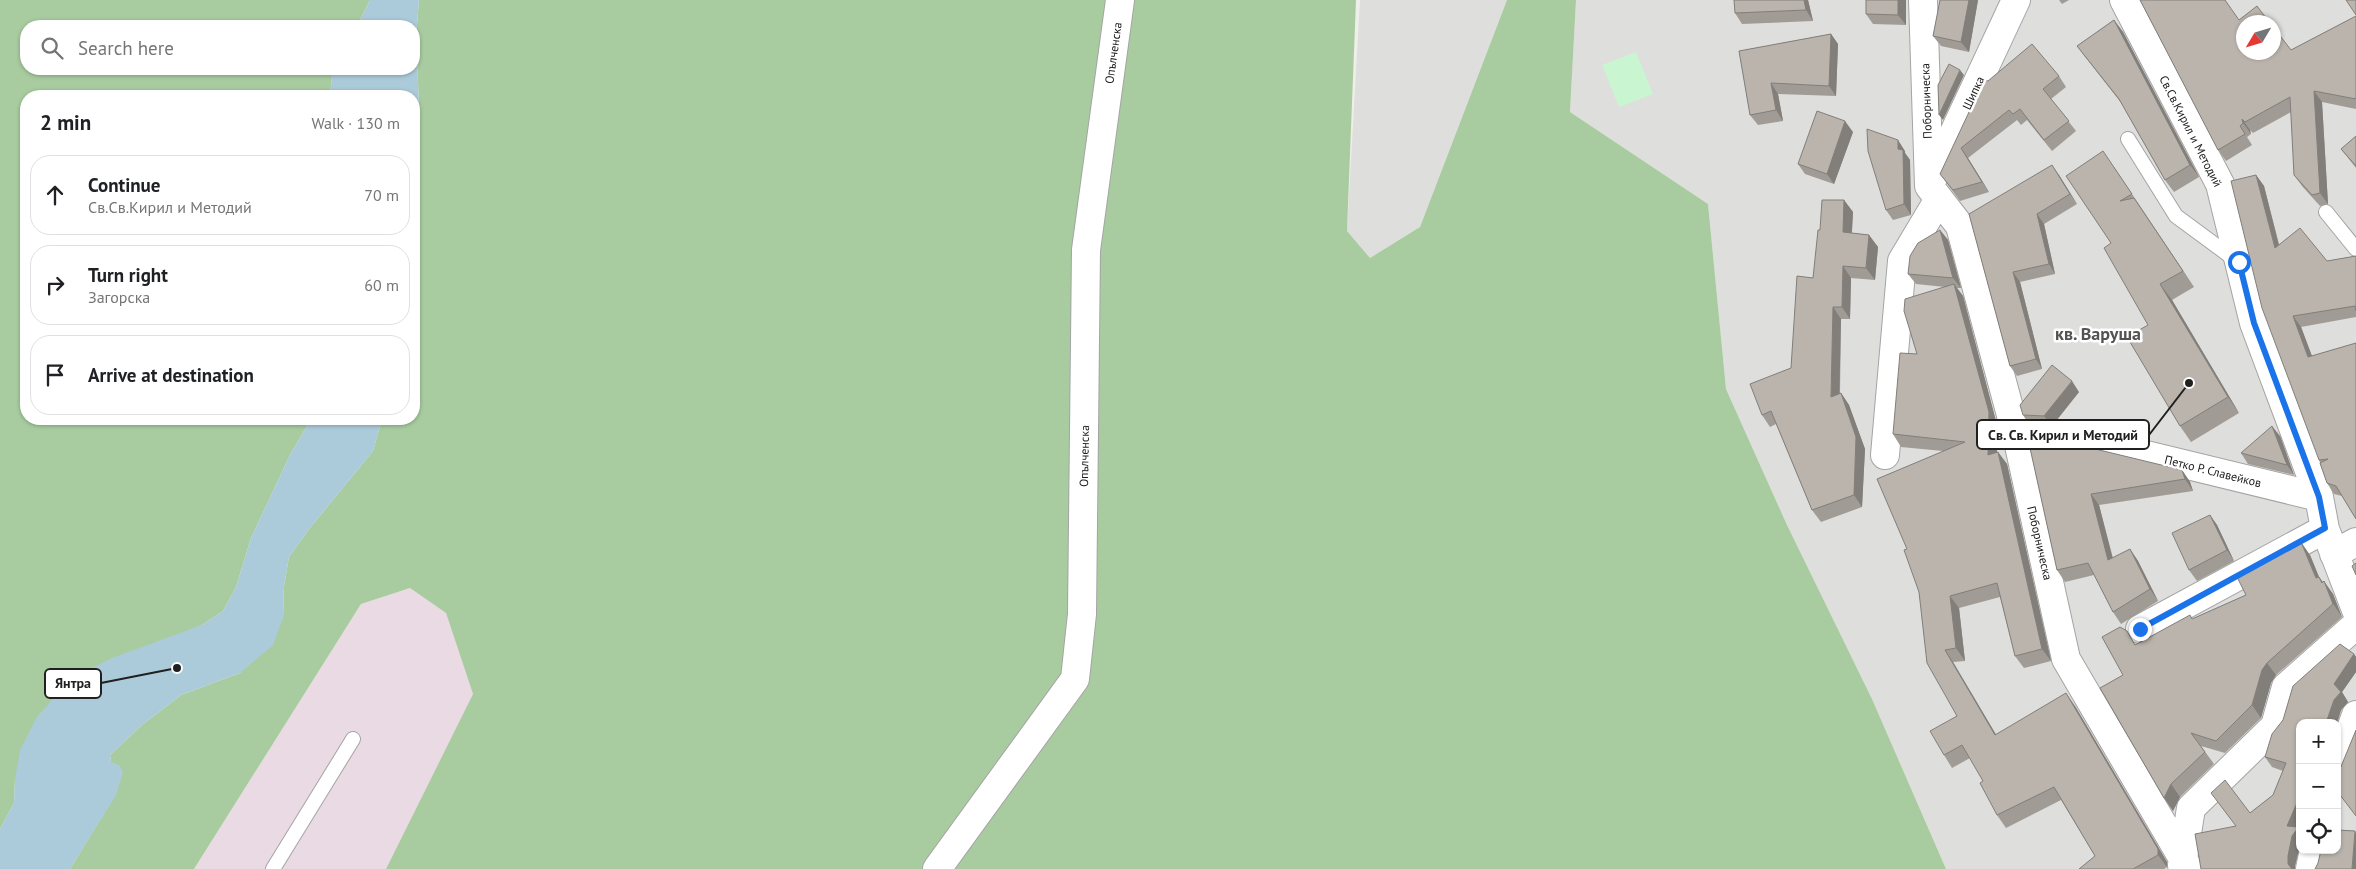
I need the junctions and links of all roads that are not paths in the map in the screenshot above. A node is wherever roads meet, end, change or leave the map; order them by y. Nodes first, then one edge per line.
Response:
1 (1120, 0) edge
2 (1924, 0) edge
3 (2016, 0) edge
4 (2124, 0) edge
5 (2128, 139) dead end
6 (1934, 193) junction
7 (2326, 212) dead end
8 (2356, 249) edge
9 (2239, 262) junction
10 (2018, 441) junction
11 (1885, 455) dead end
12 (2319, 497) junction
13 (2325, 528) junction
14 (2345, 548) edge
15 (2356, 610) edge
16 (2356, 625) edge
17 (2140, 629) dead end
18 (2356, 716) edge
19 (353, 739) dead end
20 (2338, 764) edge
21 (2313, 854) edge
22 (2185, 866) edge
23 (273, 869) edge
24 (937, 869) edge
25 (2310, 869) edge

1 - 24 street, Опълченска
2 - 6 street, Поборническа
3 - 6 street, Шипка
4 - 9 street, Св.Св.Кирил и Методий
5 - 9 lane
6 - 10 street, Поборническа
6 - 11 street
7 - 8 lane
9 - 12 street, Св.Св.Кирил и Методий
10 - 12 street, Петко Р. Славейков
10 - 22 street, Поборническа
12 - 13 street, Св.Св.Кирил и Методий
13 - 14 street, Св.Св.Кирил и Методий
13 - 17 street
14 - 15 street, Св.Св.Кирил и Методий
16 - 22 street
18 - 20 street
19 - 23 lane
21 - 25 street

